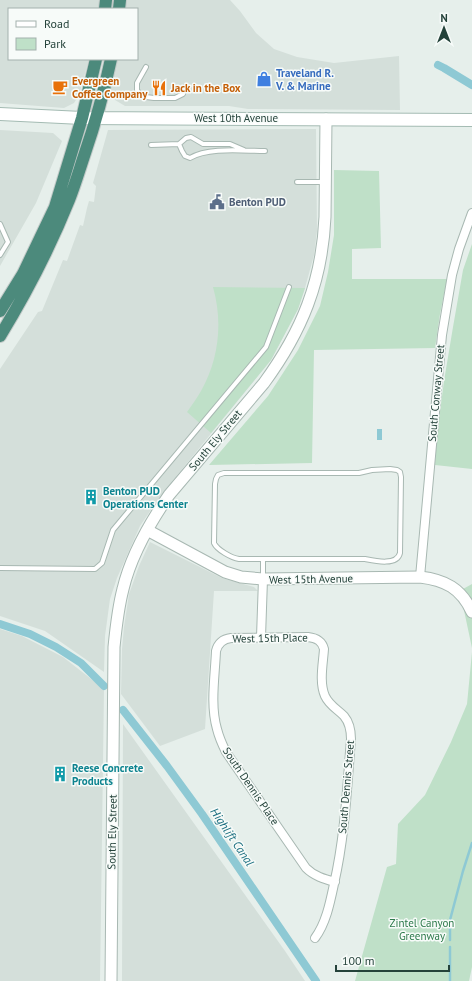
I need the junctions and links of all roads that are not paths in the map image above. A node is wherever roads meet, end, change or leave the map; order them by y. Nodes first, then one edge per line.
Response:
1 (96, 60) edge
2 (111, 60) edge
3 (146, 67) dead end
4 (185, 87) dead end
5 (0, 114) edge
6 (82, 118) junction
7 (97, 118) junction
8 (326, 119) junction
9 (472, 120) edge
10 (151, 144) dead end
11 (179, 144) junction
12 (246, 151) junction
13 (264, 151) dead end
14 (297, 182) dead end
15 (325, 182) junction
16 (472, 213) edge
17 (0, 224) edge
18 (0, 255) edge
19 (289, 287) dead end
20 (0, 311) edge
21 (0, 336) edge
22 (147, 530) junction
23 (263, 560) junction
24 (0, 568) edge
25 (420, 577) junction
26 (263, 579) junction
27 (472, 612) edge
28 (261, 637) junction
29 (320, 641) joint
30 (220, 642) joint
31 (335, 882) junction
32 (315, 938) dead end
33 (111, 981) edge

1 - 6 highway
2 - 7 highway
3 - 4 lane
5 - 6 main road, West 10th Avenue
6 - 7 main road, West 10th Avenue
6 - 20 highway
7 - 8 main road, West 10th Avenue
7 - 21 highway
8 - 9 main road, West 10th Avenue
8 - 15 street, South Ely Street
10 - 11 lane
11 - 12 lane
11 - 12 lane
12 - 13 lane
14 - 15 lane
15 - 22 street, South Ely Street
16 - 25 street, South Conway Street
17 - 18 lane
19 - 24 lane
22 - 26 street, West 15th Avenue
22 - 33 street, South Ely Street
23 - 23 lane
23 - 26 lane
25 - 26 street, West 15th Avenue
25 - 27 street, West 15th Avenue
26 - 28 street
28 - 29 street, West 15th Place
28 - 30 street, West 15th Place
29 - 31 street, South Dennis Street
30 - 31 street, South Dennis Place
31 - 32 street, South Dennis Street

